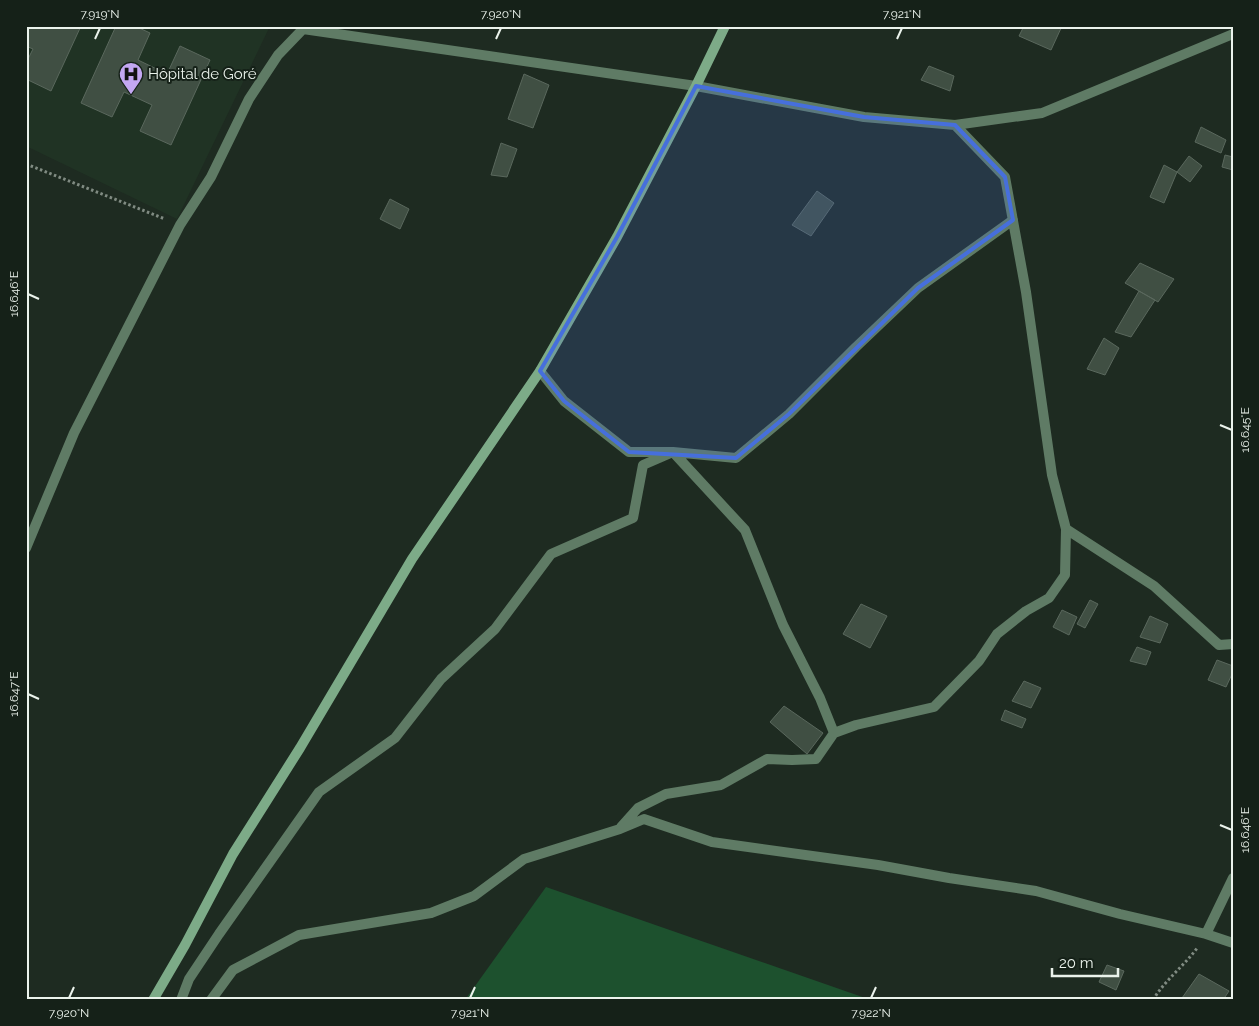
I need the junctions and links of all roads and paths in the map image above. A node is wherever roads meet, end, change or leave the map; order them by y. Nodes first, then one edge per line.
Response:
1 (725, 26) edge
2 (304, 28) edge
3 (1233, 34) edge
4 (696, 86) junction
5 (955, 125) junction
6 (26, 164) edge
7 (1012, 220) junction
8 (180, 225) junction
9 (540, 371) junction
10 (673, 452) junction
11 (1066, 529) junction
12 (26, 548) edge
13 (1233, 644) edge
14 (834, 733) junction
15 (620, 829) junction
16 (1233, 878) edge
17 (1206, 934) junction
18 (1233, 943) edge
19 (153, 1000) edge
20 (181, 1000) edge
21 (211, 1000) edge
22 (1153, 1000) edge

1 - 4 main road
2 - 4 street
2 - 8 street
3 - 5 street
4 - 5 street
4 - 9 main road
5 - 7 street
6 - 8 path
7 - 10 street
7 - 11 street
8 - 12 street
9 - 10 street
9 - 19 main road
10 - 14 street
10 - 20 street
11 - 13 street
11 - 14 street
14 - 15 street
15 - 17 street
15 - 21 street
16 - 17 street
17 - 18 street
17 - 22 path

